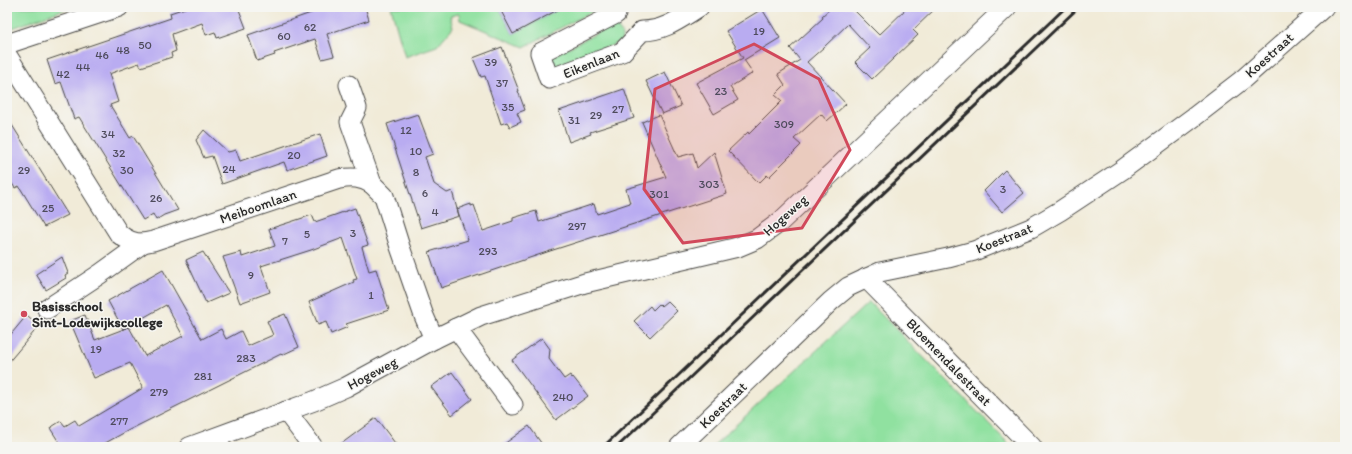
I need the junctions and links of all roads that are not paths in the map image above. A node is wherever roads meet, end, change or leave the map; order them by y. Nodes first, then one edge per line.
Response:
1 (119, 7) edge
2 (699, 7) edge
3 (1007, 7) edge
4 (1324, 7) edge
5 (613, 10) edge
6 (642, 31) junction
7 (7, 44) edge
8 (7, 54) edge
9 (349, 85) dead end
10 (372, 184) junction
11 (143, 243) junction
12 (866, 278) junction
13 (47, 309) dead end
14 (456, 328) junction
15 (434, 340) junction
16 (513, 405) dead end
17 (286, 411) junction
18 (189, 447) edge
19 (313, 447) edge
20 (679, 447) edge
21 (1032, 447) edge

1 - 7 street
2 - 6 street
3 - 14 street, Hogeweg
4 - 12 street, Koestraat
5 - 6 street, Eikenlaan
5 - 6 street, Eikenlaan
8 - 11 street
9 - 10 street, Meiboomlaan
10 - 11 street, Meiboomlaan
10 - 15 street, Meiboomlaan
11 - 13 street, Meiboomlaan
12 - 20 street, Koestraat
12 - 21 street, Bloemendalestraat
14 - 15 street, Hogeweg
14 - 16 street
15 - 17 street, Hogeweg
17 - 18 street, Hogeweg
17 - 19 street

